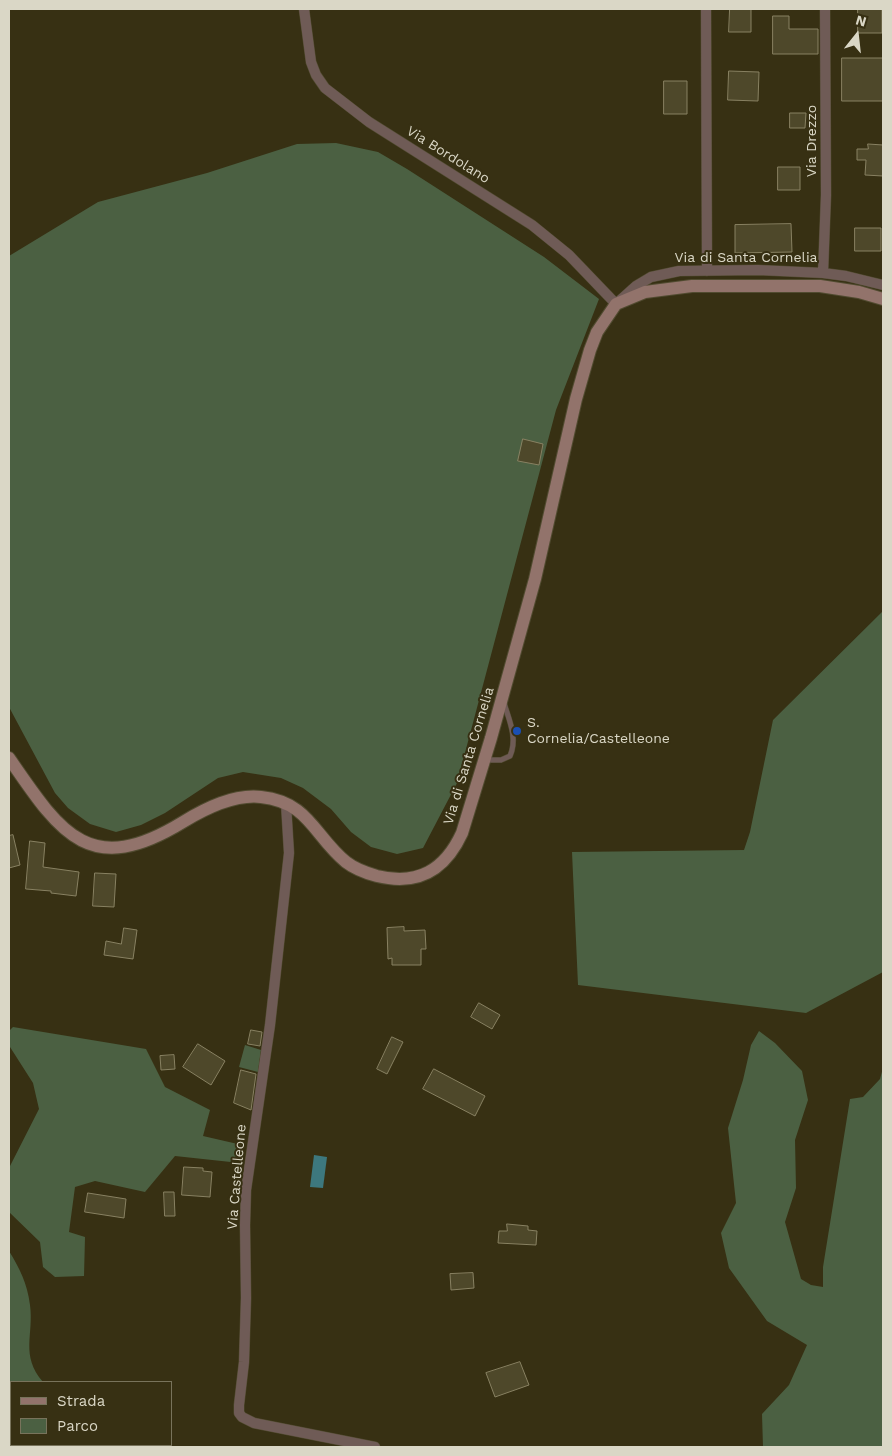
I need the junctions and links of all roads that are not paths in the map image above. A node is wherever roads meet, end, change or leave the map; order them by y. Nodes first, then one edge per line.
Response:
1 (304, 9) edge
2 (706, 9) edge
3 (825, 9) edge
4 (707, 271) junction
5 (824, 273) junction
6 (883, 285) edge
7 (883, 298) edge
8 (616, 304) junction
9 (502, 697) junction
10 (9, 758) edge
11 (484, 760) junction
12 (286, 804) junction
13 (376, 1447) edge

1 - 8 street, Via Bordolano
2 - 4 street
3 - 5 street, Via Drezzo
4 - 5 street, Via di Santa Cornelia
4 - 8 street, Via di Santa Cornelia
5 - 6 street, Via di Santa Cornelia
7 - 8 street, Via di Santa Cornelia
8 - 9 street, Via di Santa Cornelia
9 - 11 street, Via di Santa Cornelia
9 - 11 lane
10 - 12 street, Via di Santa Cornelia
11 - 12 street, Via di Santa Cornelia
12 - 13 street, Via Castelleone

